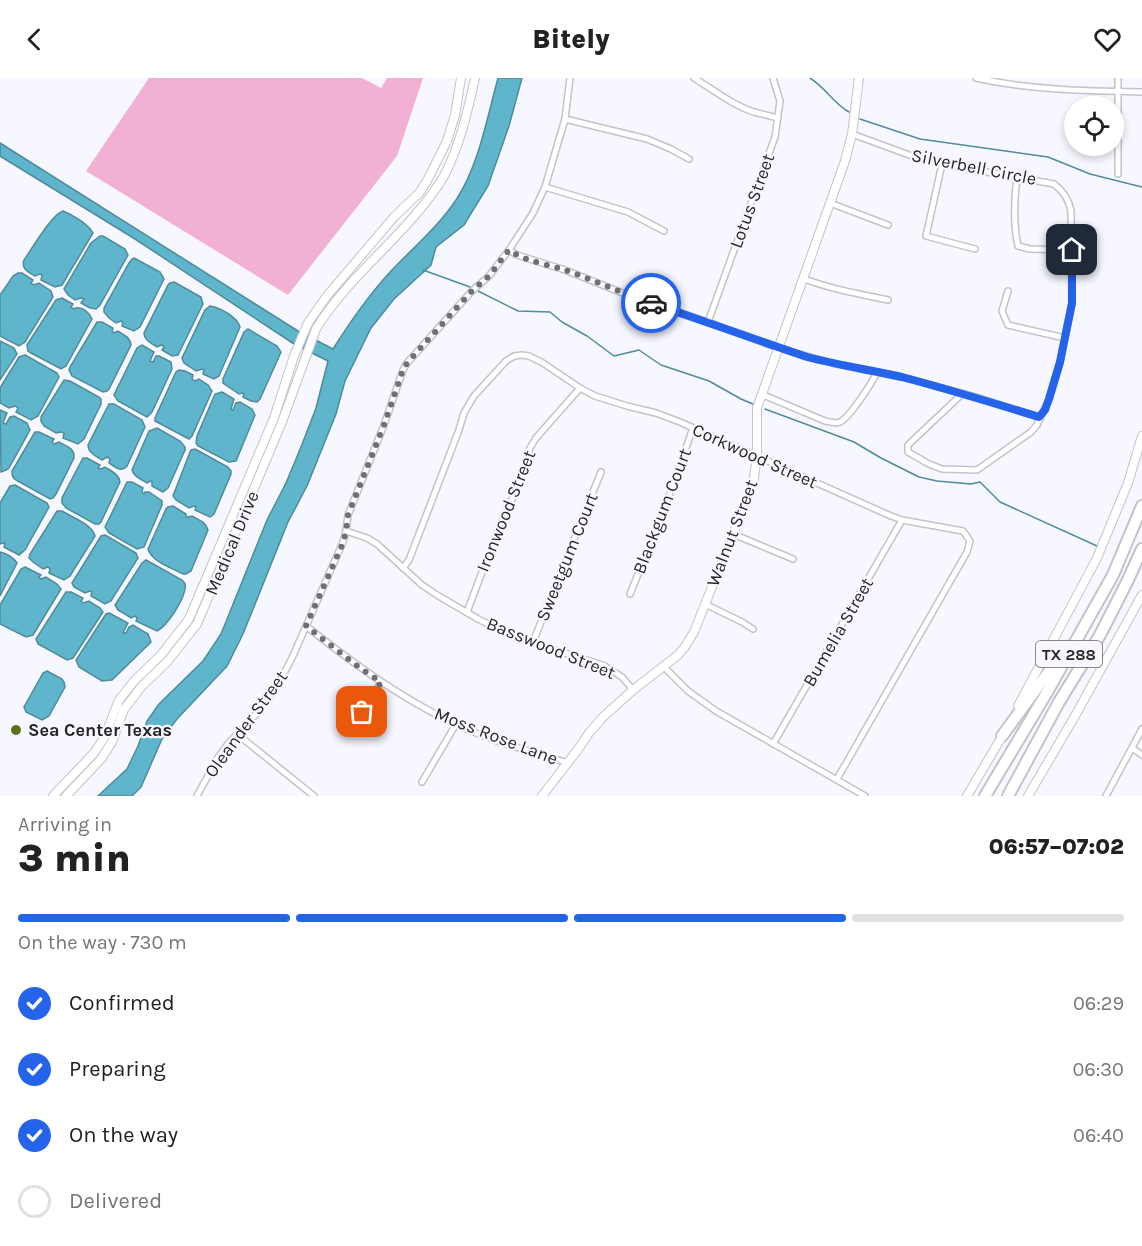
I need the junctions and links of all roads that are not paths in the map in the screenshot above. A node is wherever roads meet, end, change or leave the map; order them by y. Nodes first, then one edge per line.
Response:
1 (461, 78) edge
2 (475, 78) edge
3 (570, 78) edge
4 (694, 78) edge
5 (773, 78) edge
6 (859, 78) edge
7 (976, 78) edge
8 (1118, 78) edge
9 (1118, 91) junction
10 (1142, 92) edge
11 (778, 118) junction
12 (565, 119) junction
13 (852, 134) junction
14 (689, 159) dead end
15 (942, 164) junction
16 (1118, 174) dead end
17 (1017, 177) junction
18 (545, 188) junction
19 (830, 202) junction
20 (888, 225) dead end
21 (663, 231) dead end
22 (975, 249) dead end
23 (509, 250) junction
24 (1072, 250) junction
25 (802, 278) junction
26 (1008, 291) dead end
27 (888, 300) dead end
28 (708, 322) junction
29 (1065, 338) junction
30 (778, 348) junction
31 (293, 359) junction
32 (303, 362) junction
33 (878, 372) junction
34 (580, 388) junction
35 (761, 394) junction
36 (962, 394) junction
37 (1039, 417) junction
38 (693, 428) junction
39 (1142, 436) edge
40 (757, 457) junction
41 (601, 472) dead end
42 (1142, 506) edge
43 (902, 520) junction
44 (346, 531) junction
45 (733, 534) junction
46 (1142, 549) edge
47 (792, 559) dead end
48 (403, 568) junction
49 (630, 594) dead end
50 (1142, 595) edge
51 (705, 604) junction
52 (1093, 611) junction
53 (467, 612) junction
54 (306, 626) junction
55 (753, 629) dead end
56 (533, 642) junction
57 (664, 667) junction
58 (381, 682) junction
59 (633, 690) junction
60 (119, 700) junction
61 (128, 704) junction
62 (456, 724) junction
63 (353, 727) dead end
64 (1142, 729) edge
65 (237, 734) junction
66 (1002, 736) junction
67 (773, 744) junction
68 (1132, 748) junction
69 (1142, 755) edge
70 (567, 764) junction
71 (76, 771) junction
72 (83, 778) junction
73 (837, 779) junction
74 (422, 782) dead end
75 (54, 796) edge
76 (66, 796) edge
77 (197, 796) edge
78 (314, 796) edge
79 (542, 796) edge
80 (866, 796) edge
81 (967, 796) edge
82 (985, 796) edge
83 (1008, 796) edge
84 (1028, 796) edge
85 (1106, 796) edge

1 - 31 street, Medical Drive
2 - 32 street, Medical Drive
3 - 12 street, Oleander Street
4 - 11 street
5 - 11 street, Lotus Street
6 - 13 street, Walnut Street
7 - 9 street
8 - 9 street
9 - 10 street
9 - 16 street
11 - 28 street, Lotus Street
12 - 14 street
12 - 18 street, Oleander Street
13 - 15 street, Silverbell Circle
13 - 19 street, Walnut Street
15 - 17 street, Silverbell Circle
15 - 22 street
17 - 24 street, Silverbell Circle
17 - 24 street
18 - 21 street
18 - 23 street, Oleander Street
19 - 20 street
19 - 25 street, Walnut Street
23 - 28 street
23 - 44 street, Oleander Street
24 - 29 street, Silverbell Circle
25 - 27 street
25 - 30 street, Walnut Street
26 - 29 street
28 - 30 street
29 - 37 street, Silverbell Circle
30 - 33 street
30 - 35 street, Walnut Street
31 - 32 street
31 - 60 street, Medical Drive
32 - 61 street, Medical Drive
33 - 35 street
33 - 36 street
34 - 38 street, Corkwood Street
34 - 48 street, Corkwood Street
34 - 53 street, Ironwood Street
35 - 40 street, Walnut Street
36 - 37 street
36 - 37 street, Silverbell Circle
38 - 40 street, Corkwood Street
38 - 49 street, Blackgum Court
39 - 66 street
40 - 43 street, Corkwood Street
40 - 45 street, Walnut Street
41 - 56 street, Sweetgum Court
42 - 52 highway, TX 288
43 - 67 street, Bumelia Street
43 - 73 street, Corkwood Street
44 - 48 street, Basswood Street
44 - 54 street, Oleander Street
45 - 47 street
45 - 51 street, Walnut Street
46 - 83 highway, TX 288
48 - 53 street, Basswood Street
50 - 84 street
51 - 55 street
51 - 57 street, Walnut Street
52 - 66 highway
52 - 82 highway, TX 288
53 - 56 street, Basswood Street
54 - 58 street, Moss Rose Lane
54 - 65 street, Oleander Street
56 - 59 street, Basswood Street
57 - 59 street, Walnut Street
57 - 67 street
58 - 62 street, Moss Rose Lane
58 - 63 street
59 - 70 street, Walnut Street
60 - 61 street
60 - 71 street, Medical Drive
61 - 72 street, Medical Drive
62 - 70 street, Moss Rose Lane
62 - 74 street
64 - 68 street
65 - 77 street, Oleander Street
65 - 78 street
66 - 81 street
67 - 73 street
68 - 69 street
68 - 85 street
70 - 79 street, Walnut Street
71 - 72 street
71 - 75 street, Medical Drive
72 - 76 street, Medical Drive
73 - 80 street

